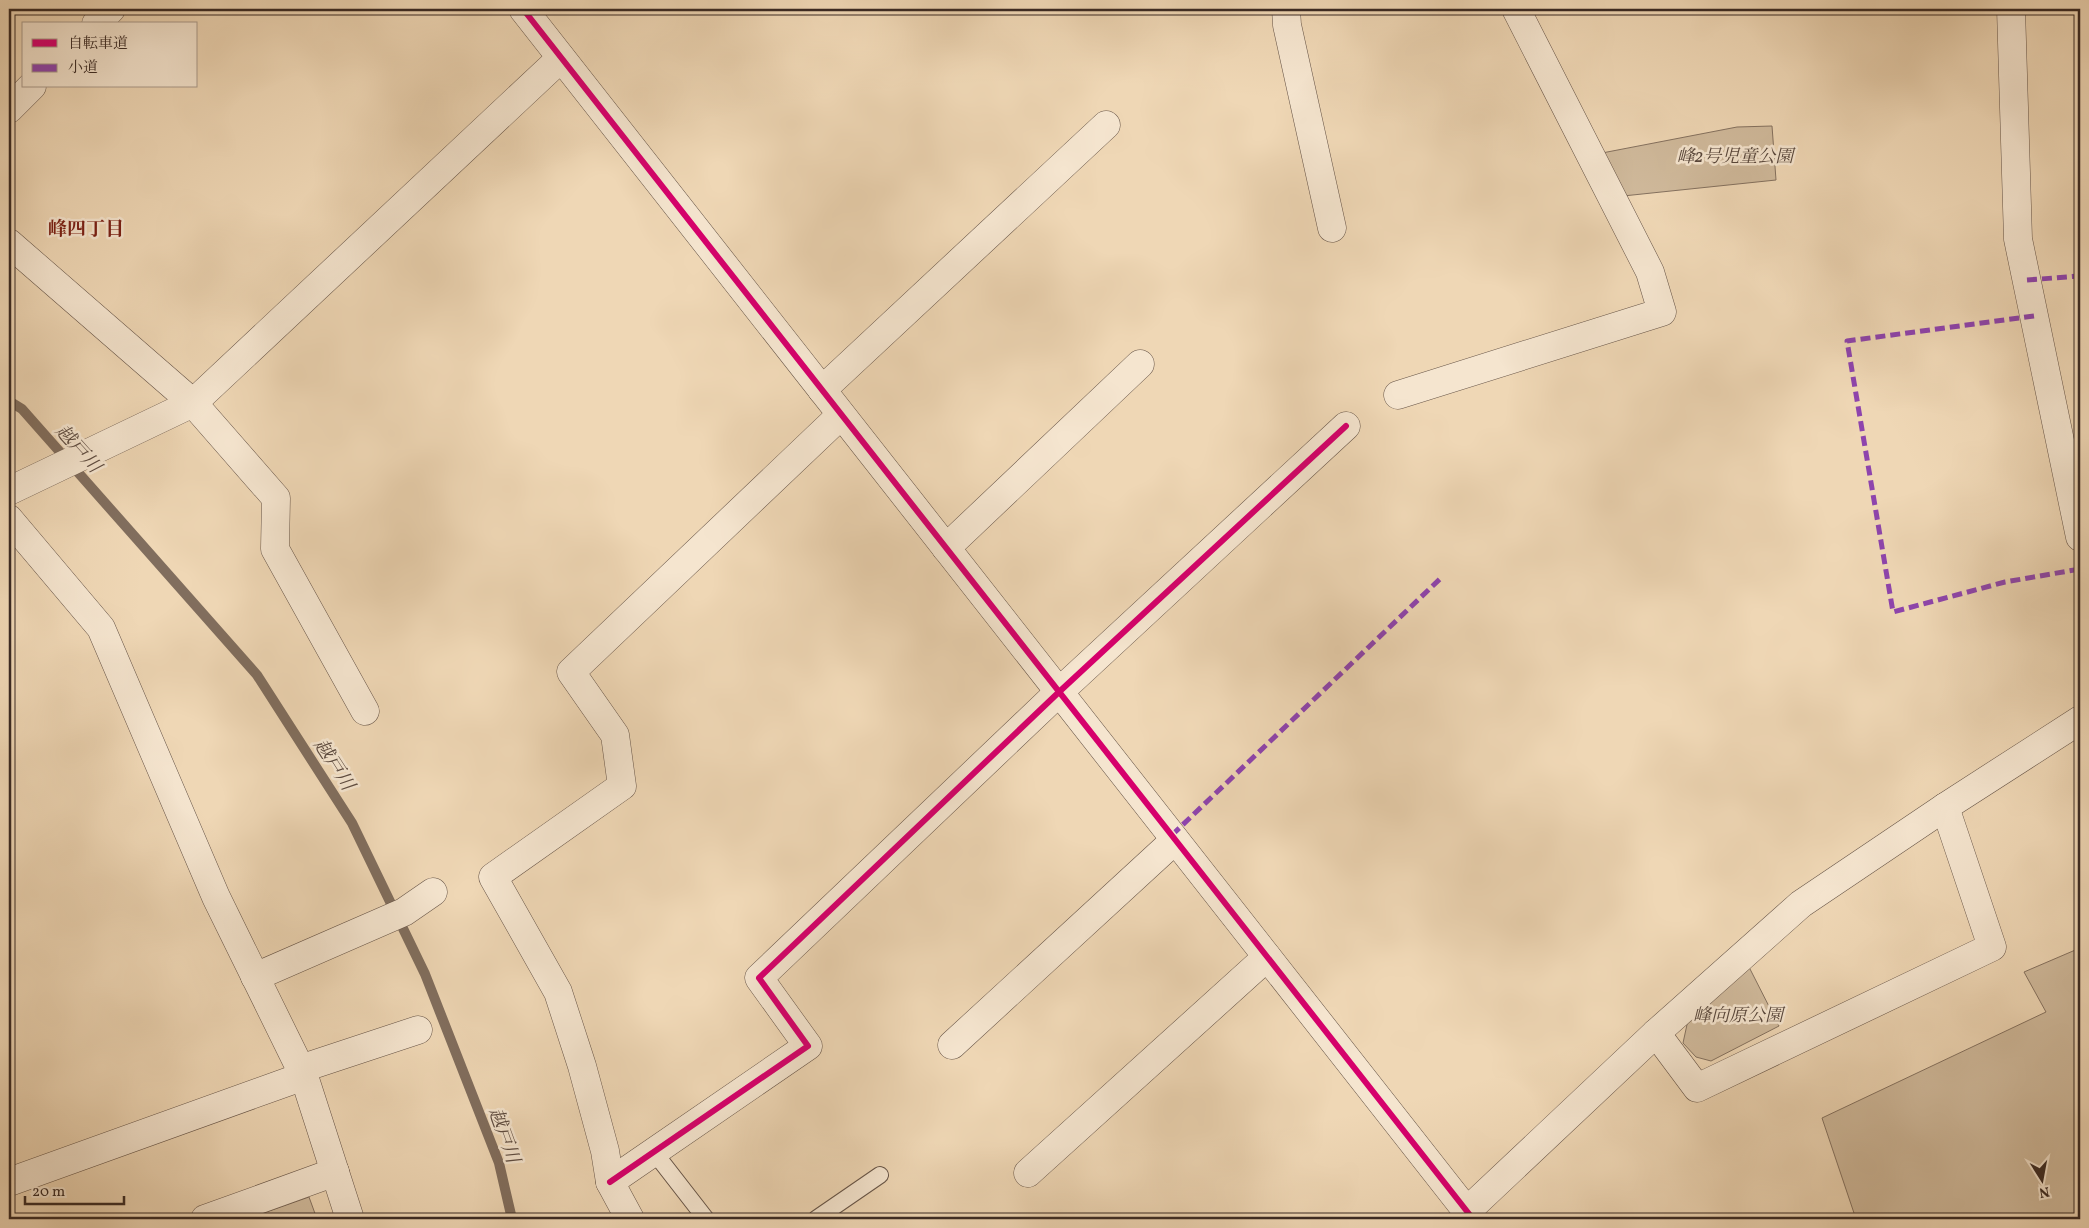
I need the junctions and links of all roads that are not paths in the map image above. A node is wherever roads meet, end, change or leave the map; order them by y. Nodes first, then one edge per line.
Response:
1 (111, 9) edge
2 (523, 9) edge
3 (1286, 9) edge
4 (1516, 9) edge
5 (2011, 9) edge
6 (98, 22) edge
7 (561, 58) junction
8 (30, 88) edge
9 (9, 109) edge
10 (1106, 125) dead end
11 (1332, 228) dead end
12 (9, 243) edge
13 (1140, 364) dead end
14 (822, 390) junction
15 (1398, 395) dead end
16 (193, 402) junction
17 (841, 415) junction
18 (1346, 426) dead end
19 (9, 491) edge
20 (9, 519) edge
21 (2080, 537) edge
22 (946, 548) junction
23 (1060, 692) junction
24 (365, 711) dead end
25 (2080, 720) edge
26 (1945, 807) junction
27 (1175, 840) junction
28 (432, 892) dead end
29 (1267, 957) junction
30 (255, 977) junction
31 (418, 1030) dead end
32 (1656, 1033) junction
33 (952, 1045) dead end
34 (302, 1072) junction
35 (654, 1152) junction
36 (334, 1172) junction
37 (1028, 1173) dead end
38 (880, 1174) dead end
39 (9, 1182) edge
40 (610, 1182) junction
41 (1470, 1215) edge
42 (205, 1219) edge
43 (350, 1219) edge
44 (630, 1219) edge
45 (706, 1219) edge
46 (816, 1219) edge

1 - 6 street
2 - 7 street
3 - 11 street
4 - 15 street
5 - 21 street
7 - 14 street
7 - 16 street
8 - 9 street
10 - 14 street
12 - 16 street
13 - 22 street
14 - 17 street
16 - 19 street
16 - 24 street
17 - 22 street
17 - 40 street
18 - 23 street
20 - 30 street
22 - 23 street
23 - 27 street
23 - 35 street
25 - 26 street
26 - 32 street
26 - 32 street
27 - 29 street
27 - 33 street
28 - 30 street
29 - 37 street
29 - 41 street
30 - 34 street
31 - 34 street
32 - 41 street
34 - 36 street
34 - 39 street
35 - 40 street
35 - 45 lane
36 - 42 street
36 - 43 street
38 - 46 lane
40 - 44 street

